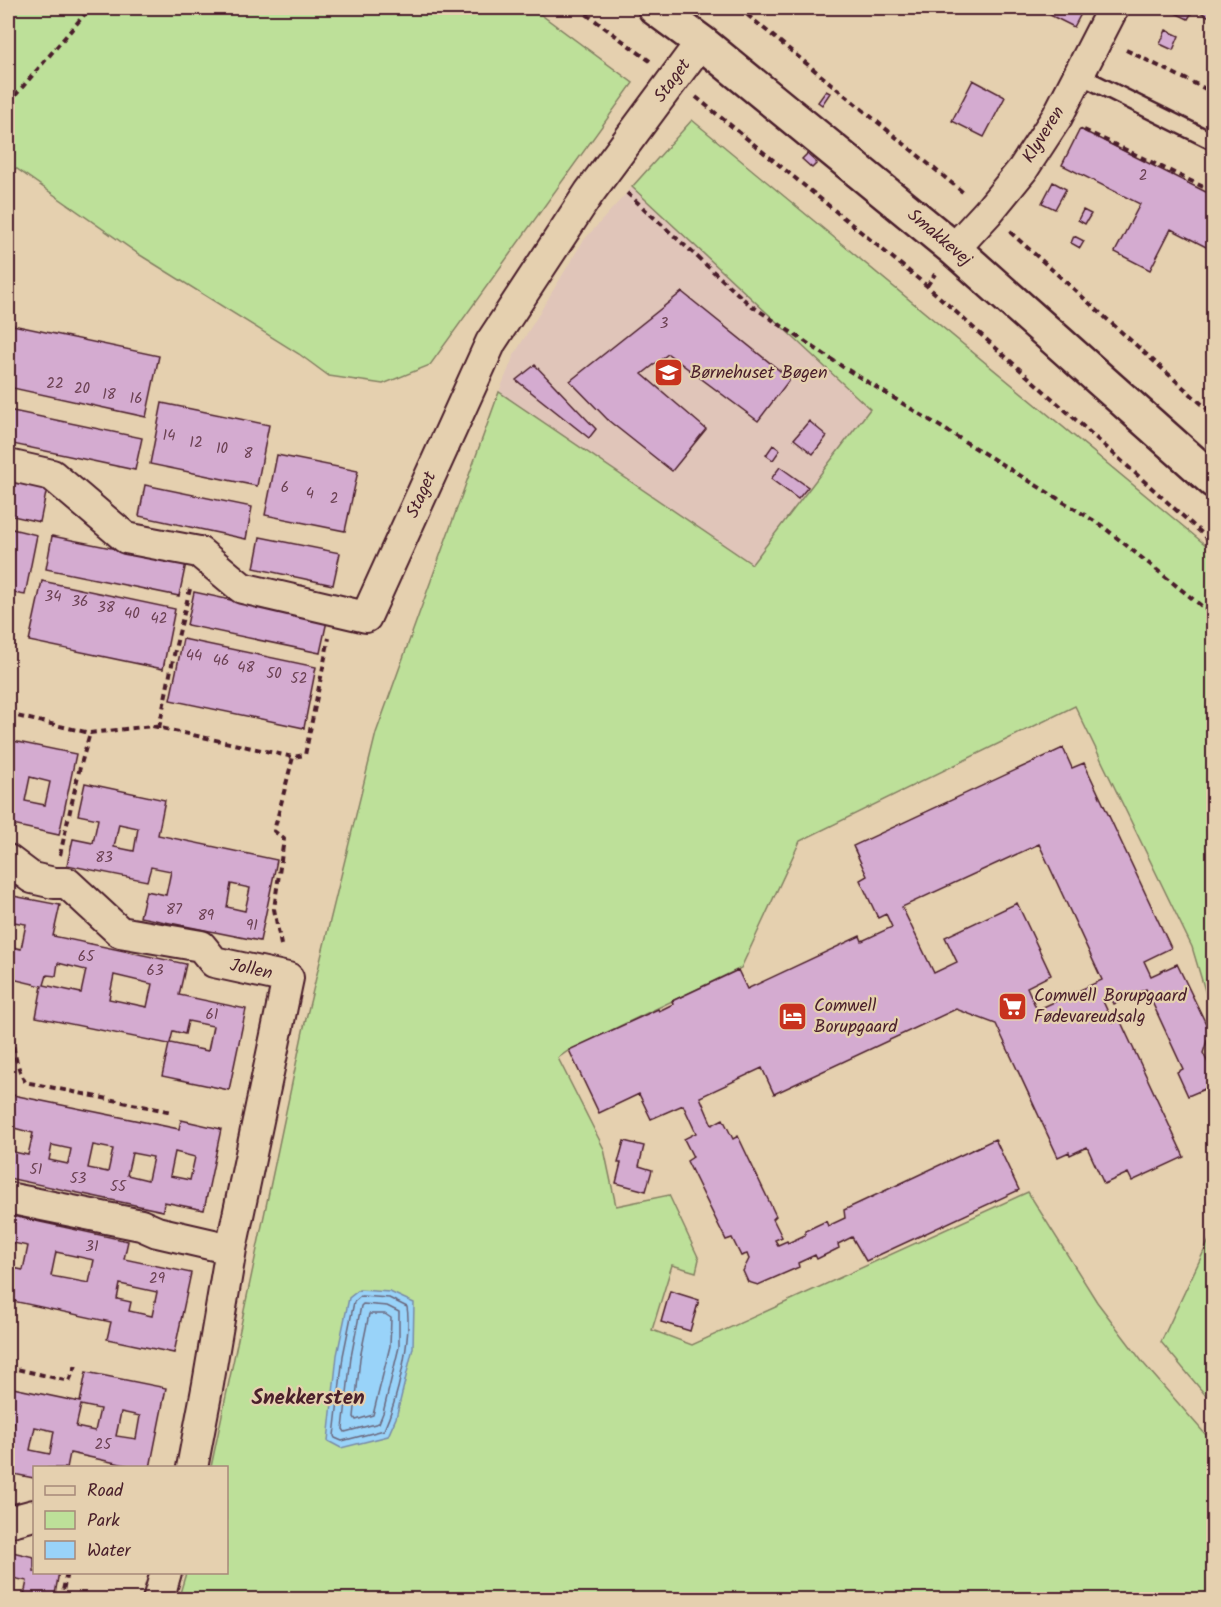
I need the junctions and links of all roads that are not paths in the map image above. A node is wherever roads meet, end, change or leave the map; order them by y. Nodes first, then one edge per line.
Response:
1 (655, 8) edge
2 (1113, 8) edge
3 (701, 42) junction
4 (1079, 75) junction
5 (1214, 142) edge
6 (954, 249) junction
7 (8, 465) edge
8 (1214, 481) edge
9 (8, 860) edge
10 (8, 1198) edge
11 (231, 1249) junction
12 (192, 1466) edge
13 (33, 1515) edge
14 (8, 1522) edge
15 (165, 1574) edge
16 (158, 1599) edge

1 - 3 street, Smakkevej
2 - 4 street, Klyveren
3 - 6 street, Smakkevej
3 - 7 street, Staget
4 - 5 lane
4 - 6 street, Klyveren
6 - 8 street, Smakkevej
9 - 11 street, Jollen
10 - 11 street
11 - 12 street, Jollen
13 - 14 street
15 - 16 street

